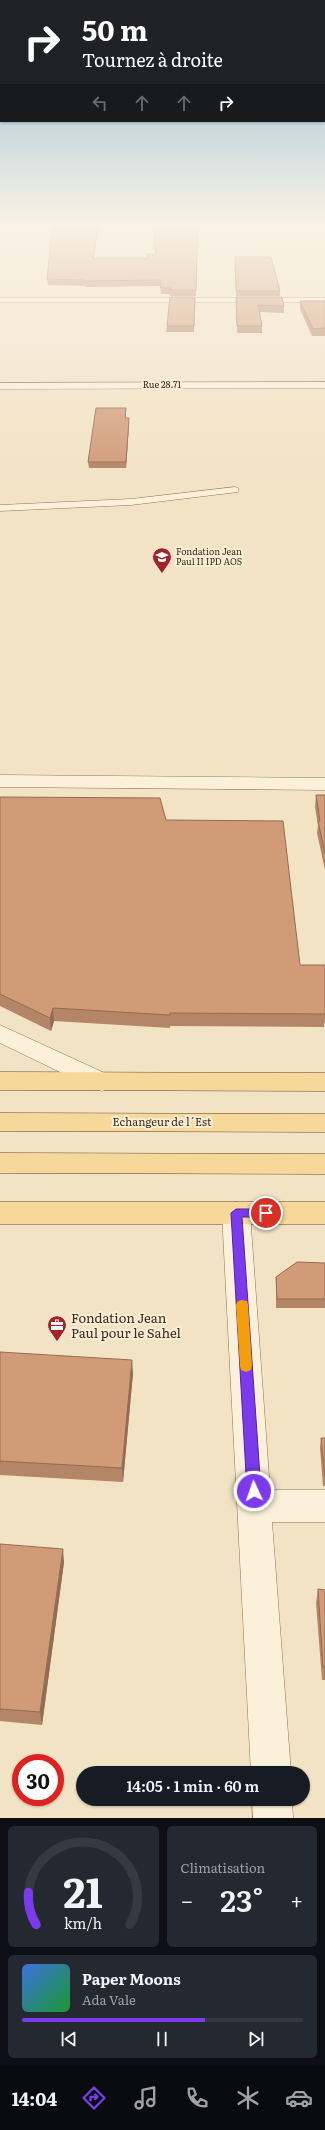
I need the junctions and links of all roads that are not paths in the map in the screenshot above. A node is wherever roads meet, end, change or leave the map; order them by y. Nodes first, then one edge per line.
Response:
1 (325, 385) edge
2 (0, 386) edge
3 (235, 490) dead end
4 (0, 508) edge
5 (0, 782) edge
6 (325, 784) edge
7 (0, 1033) edge
8 (0, 1081) edge
9 (102, 1082) junction
10 (325, 1082) edge
11 (0, 1122) edge
12 (325, 1123) edge
13 (0, 1163) edge
14 (325, 1164) edge
15 (0, 1213) edge
16 (236, 1213) junction
17 (325, 1213) edge
18 (255, 1506) junction
19 (325, 1506) edge
20 (271, 1766) edge
21 (272, 1806) edge
22 (273, 1818) edge

1 - 2 street, Rue 28.71
3 - 4 lane
5 - 6 street
7 - 9 street
8 - 9 main road
9 - 10 main road
11 - 12 main road, Echangeur de l´Est
13 - 14 main road
15 - 16 main road
16 - 17 main road
16 - 18 street
18 - 19 street
18 - 20 street
21 - 22 street

